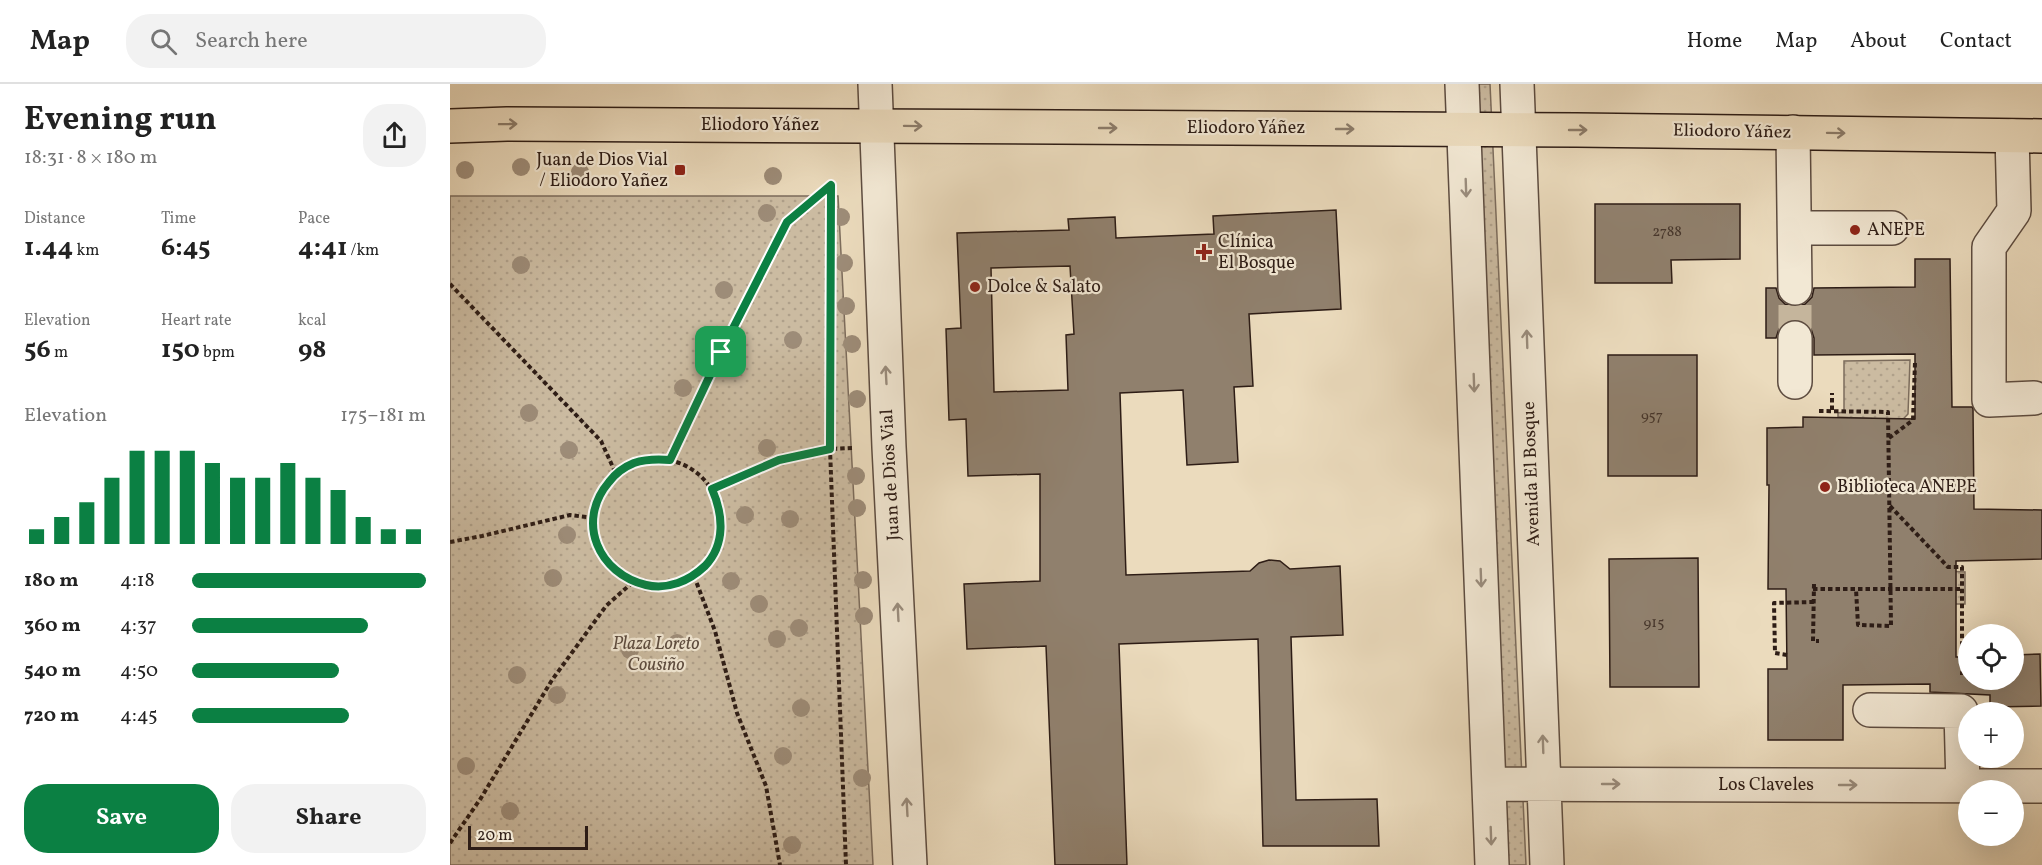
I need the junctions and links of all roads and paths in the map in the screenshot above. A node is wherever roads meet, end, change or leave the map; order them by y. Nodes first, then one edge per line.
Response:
1 (874, 84) edge
2 (1462, 84) edge
3 (1516, 84) edge
4 (450, 126) edge
5 (876, 126) junction
6 (1464, 130) junction
7 (1519, 130) junction
8 (1793, 132) junction
9 (2027, 136) edge
10 (1795, 228) junction
11 (1892, 228) dead end
12 (450, 284) edge
13 (1795, 288) tunnel mouth
14 (1795, 338) tunnel mouth
15 (1915, 362) dead end
16 (1795, 382) dead end
17 (2034, 398) dead end
18 (1813, 411) dead end
19 (1888, 438) junction
20 (889, 447) junction
21 (830, 449) junction
22 (670, 460) junction
23 (616, 474) junction
24 (712, 489) junction
25 (1890, 505) junction
26 (594, 518) junction
27 (450, 542) edge
28 (694, 576) junction
29 (633, 582) junction
30 (1856, 589) junction
31 (1890, 589) junction
32 (1961, 589) junction
33 (1814, 602) junction
34 (1819, 641) dead end
35 (1786, 655) dead end
36 (1961, 702) edge
37 (1870, 710) dead end
38 (1958, 711) edge
39 (1489, 784) junction
40 (1544, 784) junction
41 (1958, 786) edge
42 (2024, 786) edge
43 (2042, 786) edge
44 (450, 843) edge
45 (780, 865) edge
46 (846, 865) edge
47 (910, 865) edge
48 (1492, 865) edge
49 (1547, 865) edge

1 - 5 street, Juan de Dios Vial
2 - 6 street
3 - 7 street, Avenida El Bosque
4 -> 5 main road, Eliodoro Yáñez
5 -> 6 main road, Eliodoro Yáñez
20 -> 5 street, Juan de Dios Vial
6 - 7 main road, Eliodoro Yáñez
6 -> 39 street
7 -> 8 main road, Eliodoro Yáñez
40 -> 7 street, Avenida El Bosque
8 -> 9 main road, Eliodoro Yáñez
8 - 10 street
9 - 17 street
10 - 11 street
10 - 13 street
12 - 23 path
14 - 16 street
15 - 19 path
18 - 19 path
19 - 25 path
20 - 21 path
47 -> 20 street, Juan de Dios Vial
21 - 22 path
21 - 24 path
21 - 46 path
22 - 23 path
22 - 24 path
23 - 26 path
24 - 28 path
25 - 31 path
25 - 32 path
26 - 27 path
26 - 29 path
28 - 29 path
28 - 45 path
29 - 44 path
30 - 31 path
30 - 31 path
30 - 33 path
31 - 32 path
32 - 36 path
33 - 34 path
33 - 35 path
37 - 38 street
39 - 40 street, Los Claveles
39 -> 48 street
40 -> 41 street, Los Claveles
40 - 49 street, Avenida El Bosque
42 - 43 street, Los Claveles

